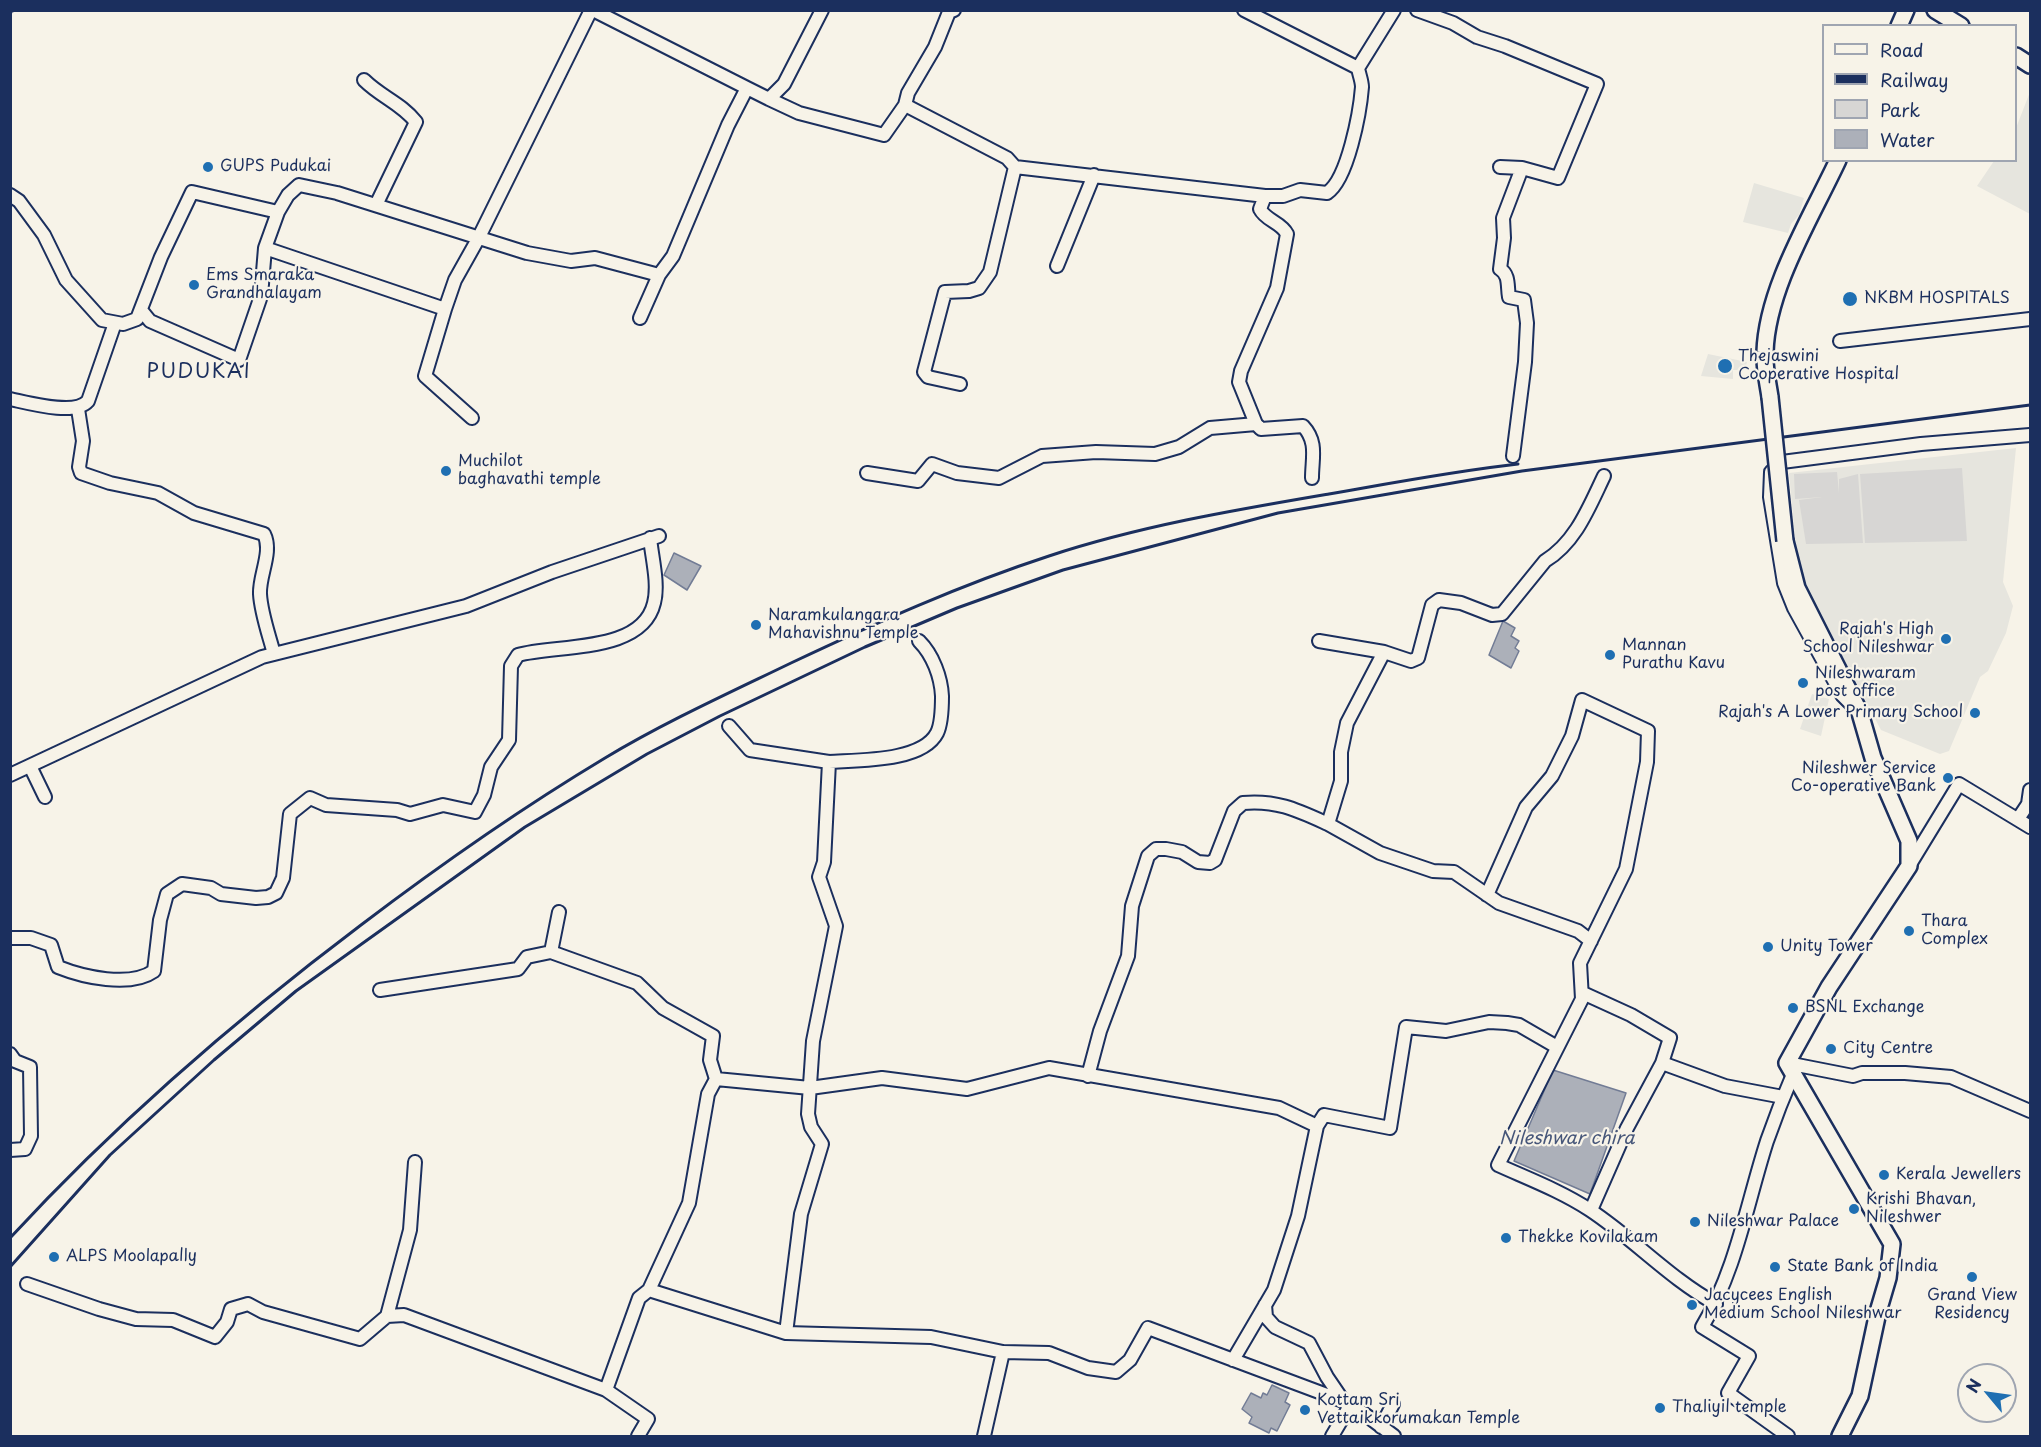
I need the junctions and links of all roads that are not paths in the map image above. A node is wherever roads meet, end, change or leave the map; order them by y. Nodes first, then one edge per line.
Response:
1 (592, 10) edge
2 (822, 10) edge
3 (954, 10) edge
4 (1244, 10) edge
5 (1394, 10) edge
6 (1417, 10) edge
7 (1935, 10) edge
8 (1958, 24) edge
9 (2017, 57) edge
10 (2031, 65) edge
11 (1358, 68) junction
12 (364, 80) dead end
13 (747, 87) junction
14 (769, 99) junction
15 (905, 105) junction
16 (1837, 162) edge
17 (1015, 166) junction
18 (1500, 167) dead end
19 (1522, 168) junction
20 (1094, 175) junction
21 (10, 195) edge
22 (1265, 196) junction
23 (376, 205) junction
24 (278, 212) junction
25 (478, 239) junction
26 (266, 248) junction
27 (1057, 267) dead end
28 (659, 275) junction
29 (446, 309) junction
30 (141, 310) junction
31 (640, 318) dead end
32 (2031, 319) edge
33 (115, 323) junction
34 (1840, 341) dead end
35 (960, 384) dead end
36 (10, 399) edge
37 (78, 409) junction
38 (472, 418) dead end
39 (1256, 424) junction
40 (2031, 435) edge
41 (1513, 456) dead end
42 (867, 473) dead end
43 (1604, 476) dead end
44 (1312, 478) dead end
45 (919, 641) dead end
46 (1319, 642) dead end
47 (1384, 652) junction
48 (274, 654) junction
49 (1860, 713) junction
50 (729, 726) dead end
51 (829, 762) junction
52 (30, 766) junction
53 (10, 775) edge
54 (2031, 790) edge
55 (45, 797) dead end
56 (2018, 819) junction
57 (1328, 824) junction
58 (2031, 827) edge
59 (1909, 866) junction
60 (1486, 895) junction
61 (559, 912) dead end
62 (10, 938) edge
63 (1592, 941) junction
64 (551, 952) junction
65 (380, 990) dead end
66 (1582, 999) junction
67 (1557, 1047) junction
68 (10, 1054) edge
69 (1662, 1063) junction
70 (1791, 1068) junction
71 (1088, 1076) junction
72 (716, 1079) junction
73 (810, 1088) junction
74 (1783, 1097) junction
75 (2031, 1111) edge
76 (1317, 1126) junction
77 (10, 1150) edge
78 (415, 1162) dead end
79 (1591, 1210) junction
80 (27, 1284) dead end
81 (649, 1290) junction
82 (1716, 1304) junction
83 (1265, 1305) junction
84 (387, 1316) junction
85 (786, 1333) junction
86 (1003, 1352) junction
87 (1233, 1360) junction
88 (606, 1390) junction
89 (1348, 1403) junction
90 (1393, 1404) dead end
91 (1381, 1426) junction
92 (638, 1437) edge
93 (984, 1437) edge
94 (1332, 1437) edge
95 (1394, 1437) edge
96 (1788, 1437) edge
97 (1840, 1437) edge

1 - 13 street
1 - 25 street
2 - 14 street
3 - 15 street
4 - 11 street
5 - 11 street
6 - 19 street
7 - 8 main road
9 - 10 main road
11 - 22 street
12 - 23 street
13 - 14 street
13 - 28 street
14 - 15 street
15 - 17 street
16 - 49 main road, bridge
17 - 20 street
17 - 35 street
18 - 19 street
19 - 41 street
20 - 22 street
20 - 27 street
21 - 33 street
22 - 39 street
23 - 24 street
23 - 25 street
24 - 26 street
24 - 30 street
25 - 28 street
25 - 29 street
26 - 29 street
26 - 30 street
28 - 31 street
29 - 38 street
30 - 33 street
32 - 34 street
33 - 37 street
36 - 37 street
37 - 48 street
39 - 42 street
39 - 44 street
40 - 49 street
43 - 47 street
45 - 51 street
46 - 47 street
47 - 57 street
48 - 52 street
48 - 62 street
49 - 59 main road
50 - 51 street
51 - 73 street
52 - 53 street
52 - 55 street
54 - 56 street
56 - 58 street
56 - 59 street
57 - 60 street
57 - 71 street
59 - 70 main road
60 - 63 street
60 - 63 street
61 - 64 street
63 - 66 street
64 - 65 street
64 - 72 street
66 - 67 street
66 - 69 street
67 - 76 street
67 - 79 street
68 - 77 street
69 - 74 street
69 - 79 street
70 - 74 street
70 - 75 street
70 - 97 main road
71 - 73 street
71 - 76 street
72 - 73 street
72 - 81 street
73 - 85 street
74 - 82 street
76 - 83 street
78 - 84 street
79 - 82 street
80 - 84 street
81 - 85 street
81 - 88 street
82 - 96 street
83 - 87 street
83 - 89 street
84 - 88 street
85 - 86 street
86 - 87 street
86 - 93 street
87 - 89 street
88 - 92 street
89 - 91 street
89 - 94 street
90 - 91 street
91 - 95 street

